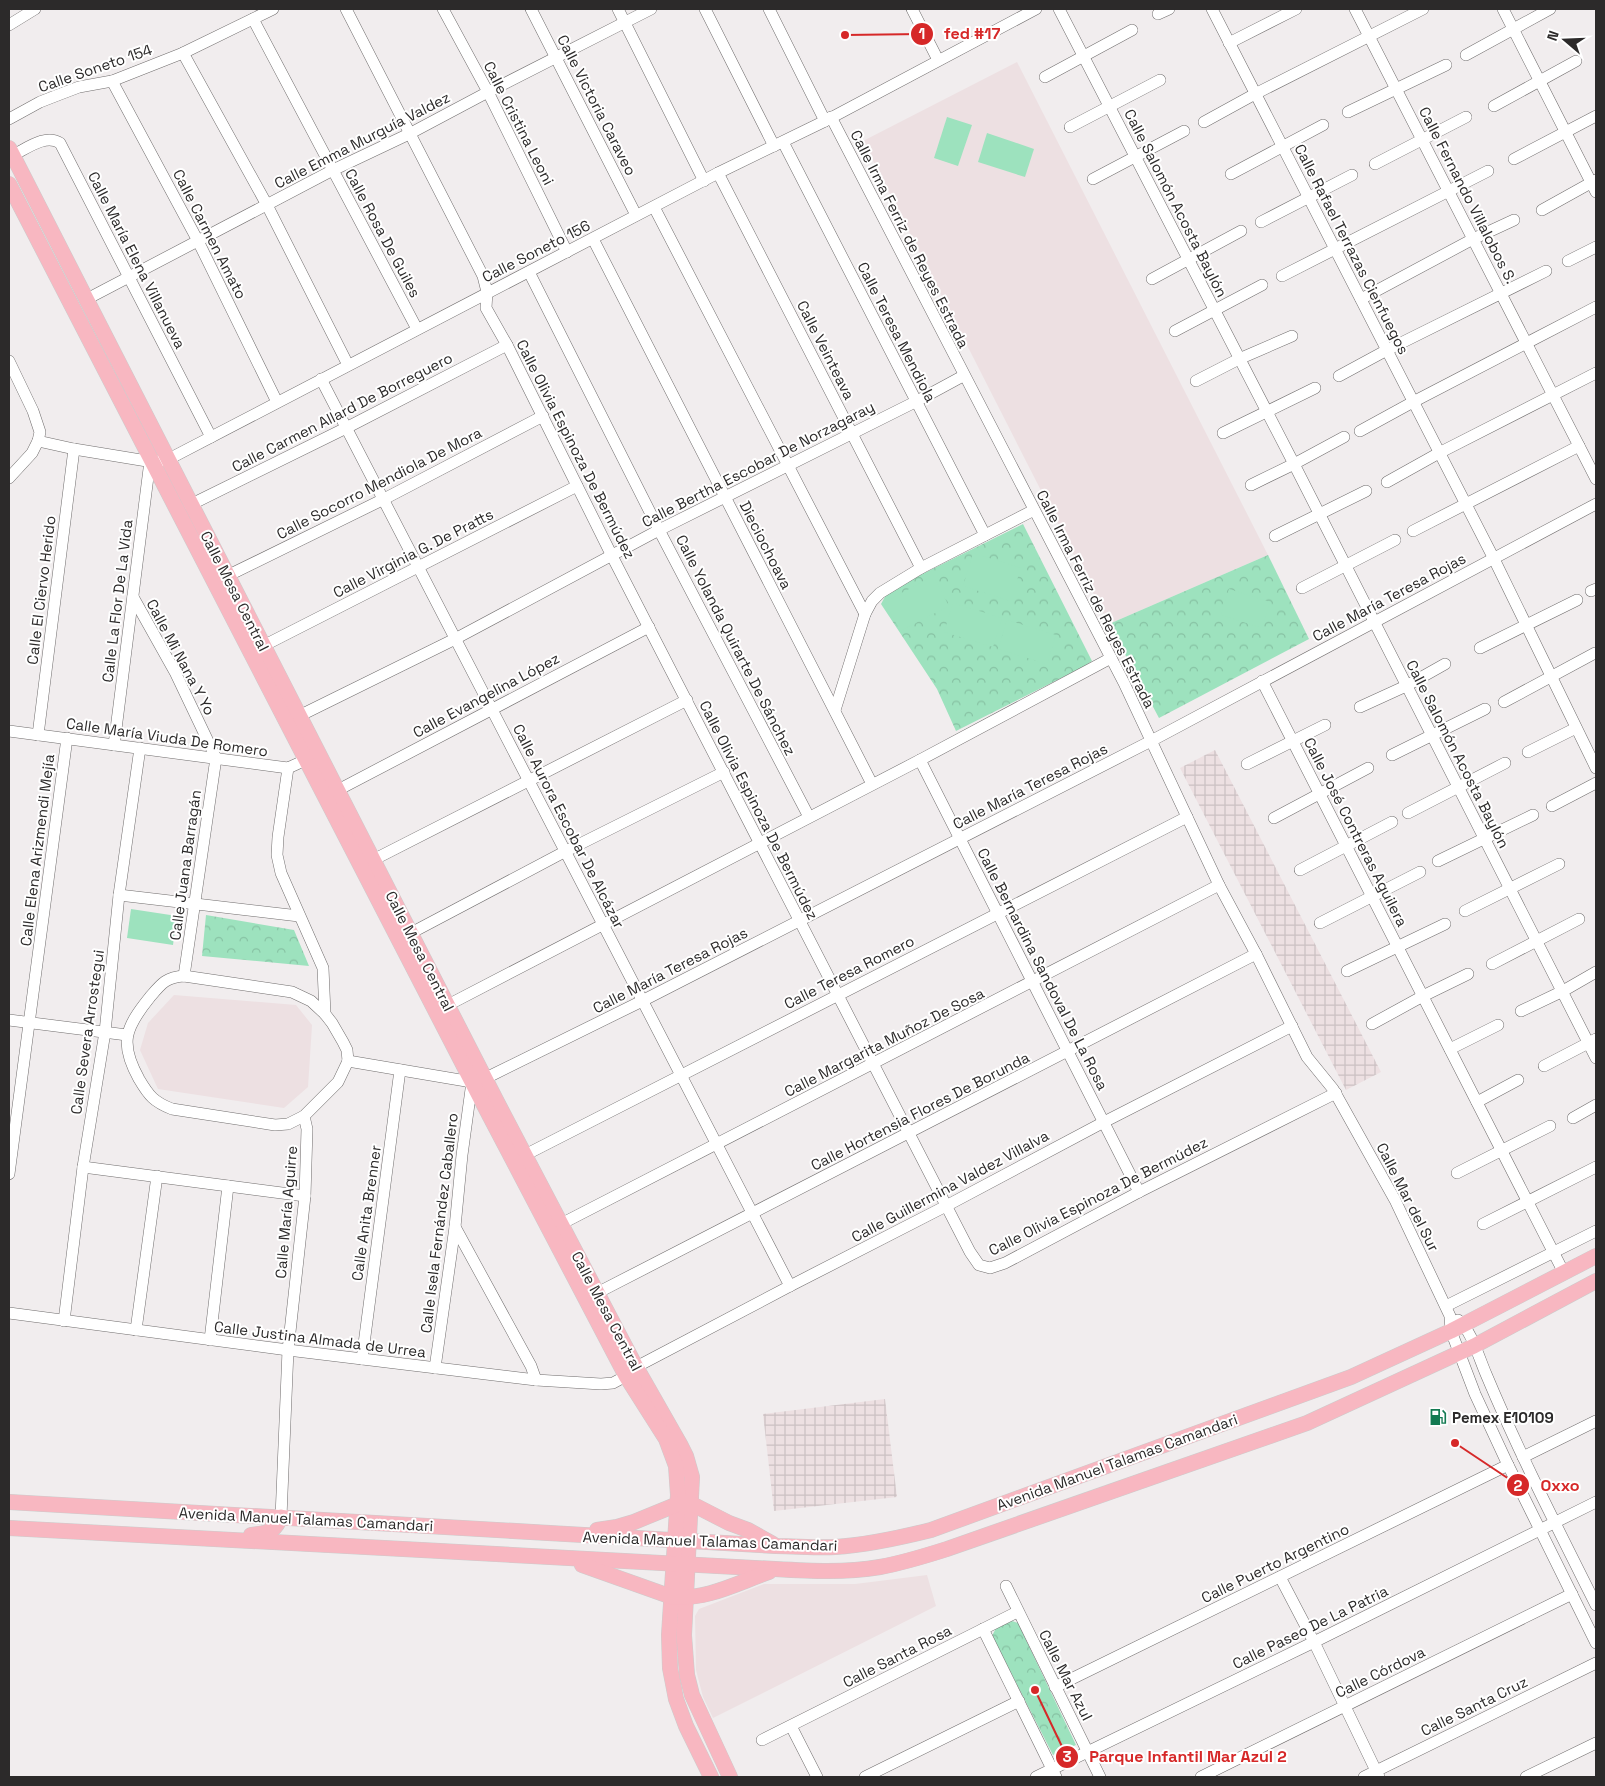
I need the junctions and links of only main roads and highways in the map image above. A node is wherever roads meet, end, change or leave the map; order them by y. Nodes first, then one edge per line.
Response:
1 (10, 154) edge
2 (9, 184) edge
3 (157, 461) junction
4 (313, 757) junction
5 (479, 1080) junction
6 (1596, 1256) edge
7 (1596, 1281) edge
8 (631, 1372) junction
9 (9, 1502) edge
10 (685, 1504) junction
11 (282, 1517) junction
12 (9, 1528) edge
13 (566, 1535) junction
14 (212, 1538) junction
15 (682, 1541) junction
16 (776, 1546) junction
17 (564, 1559) junction
18 (681, 1565) junction
19 (775, 1569) junction
20 (679, 1598) junction
21 (692, 1695) junction
22 (676, 1699) junction
23 (711, 1777) edge
24 (730, 1777) edge

1 - 3 main road, Calle Mesa Central
2 - 3 main road, Calle Mesa Central
3 - 4 main road, Calle Mesa Central
3 - 4 main road, Calle Mesa Central
4 - 5 main road, Calle Mesa Central
4 - 5 main road, Calle Mesa Central
5 - 8 main road, Calle Mesa Central
5 - 8 main road, Calle Mesa Central
6 - 16 main road, Avenida Manuel Talamas Camandari
7 - 19 main road, Avenida Manuel Talamas Camandari
8 - 10 main road, Calle Mesa Central
9 - 11 main road, Avenida Manuel Talamas Camandari
10 - 13 main road
10 - 15 main road, Calle Mesa Central
10 - 16 main road
11 - 13 main road, Avenida Manuel Talamas Camandari
11 - 14 main road
12 - 14 main road, Avenida Manuel Talamas Camandari
13 - 15 main road, Avenida Manuel Talamas Camandari
14 - 17 main road, Avenida Manuel Talamas Camandari
15 - 16 main road, Avenida Manuel Talamas Camandari
15 - 18 main road, Calle Mesa Central
17 - 18 main road, Avenida Manuel Talamas Camandari
17 - 20 main road
18 - 19 main road, Avenida Manuel Talamas Camandari
18 - 20 main road, Calle Mesa Central
19 - 20 main road
20 - 21 main road, Calle Mesa Central
20 - 22 main road, Calle Mesa Central
21 - 22 main road
21 - 24 main road, Calle Mesa Central
22 - 23 main road, Calle Mesa Central

